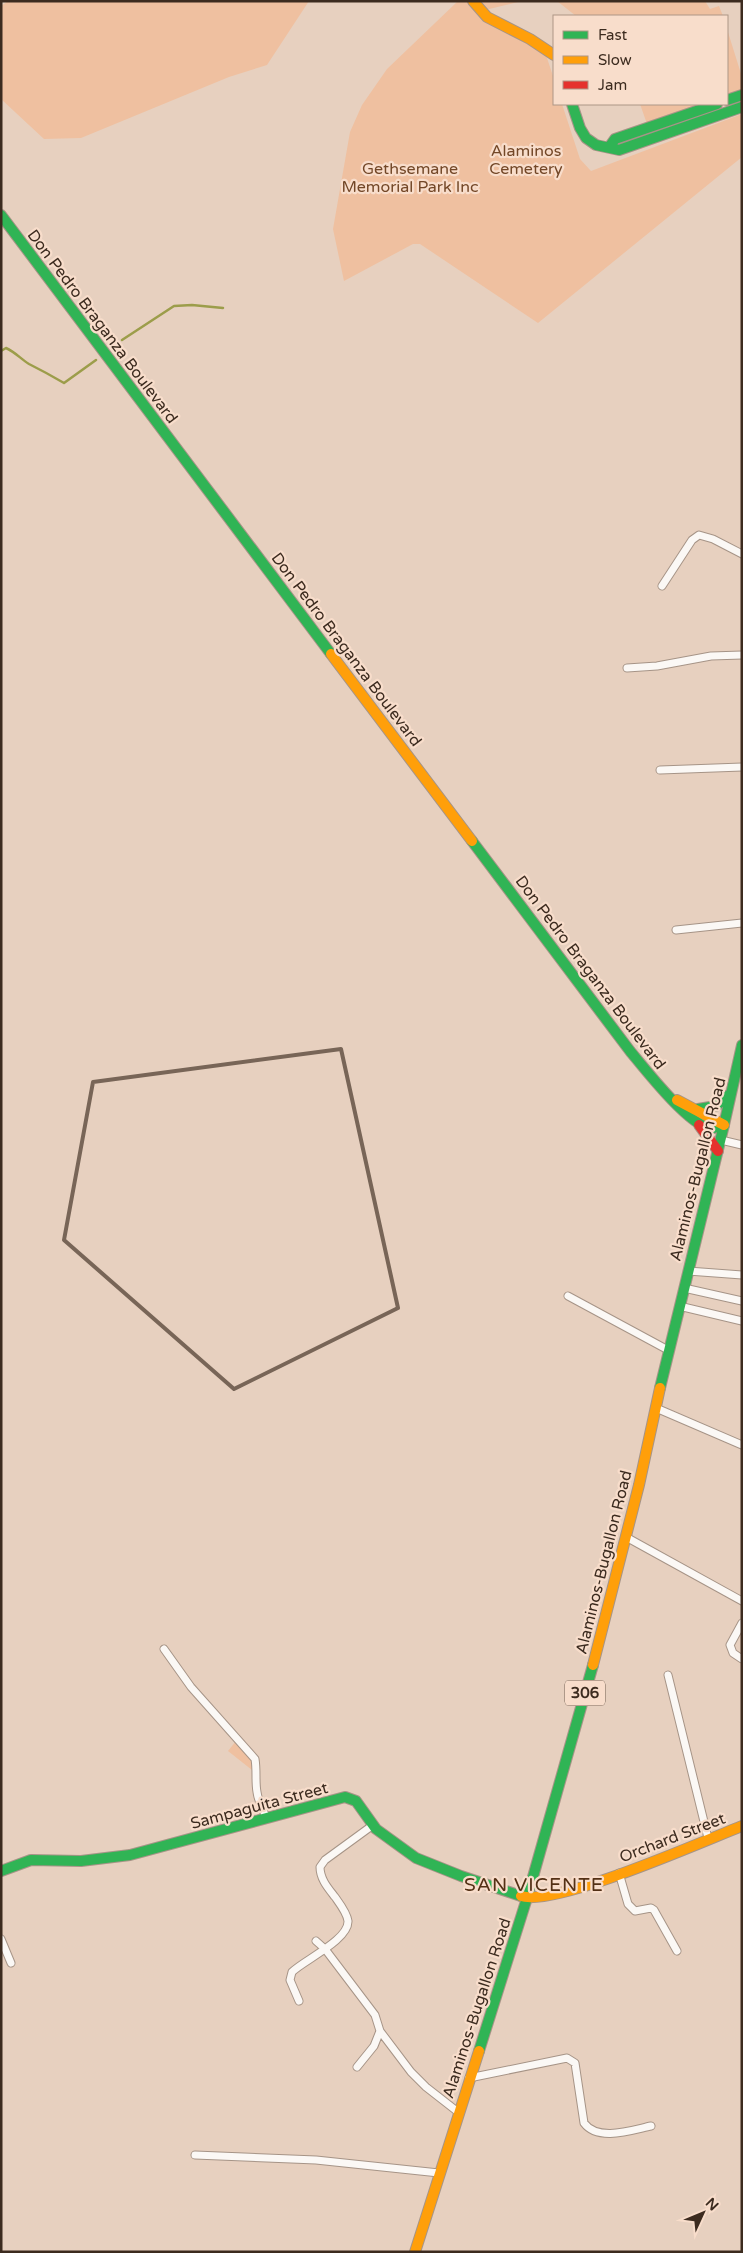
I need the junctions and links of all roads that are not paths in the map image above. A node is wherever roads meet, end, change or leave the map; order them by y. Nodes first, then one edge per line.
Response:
1 (473, 1) edge
2 (553, 54) edge
3 (742, 95) edge
4 (728, 100) edge
5 (572, 105) edge
6 (715, 105) edge
7 (742, 107) edge
8 (694, 117) junction
9 (1, 215) edge
10 (742, 554) edge
11 (662, 586) dead end
12 (742, 655) edge
13 (627, 668) dead end
14 (742, 767) edge
15 (660, 770) dead end
16 (742, 923) edge
17 (676, 930) dead end
18 (742, 1045) edge
19 (730, 1094) junction
20 (673, 1098) junction
21 (696, 1109) junction
22 (684, 1112) junction
23 (724, 1125) junction
24 (721, 1140) junction
25 (742, 1145) edge
26 (718, 1151) junction
27 (688, 1271) junction
28 (742, 1275) edge
29 (684, 1288) junction
30 (568, 1296) dead end
31 (742, 1302) edge
32 (679, 1306) junction
33 (742, 1321) edge
34 (668, 1350) junction
35 (656, 1408) junction
36 (742, 1445) edge
37 (626, 1536) junction
38 (742, 1601) edge
39 (742, 1623) edge
40 (164, 1649) dead end
41 (742, 1659) edge
42 (668, 1675) dead end
43 (267, 1819) junction
44 (373, 1825) junction
45 (742, 1826) edge
46 (708, 1838) junction
47 (1, 1871) edge
48 (618, 1873) junction
49 (527, 1898) junction
50 (1, 1939) edge
51 (316, 1941) dead end
52 (325, 1948) junction
53 (677, 1951) dead end
54 (11, 1963) dead end
55 (299, 2001) dead end
56 (380, 2031) junction
57 (357, 2067) dead end
58 (468, 2078) junction
59 (458, 2112) junction
60 (651, 2126) dead end
61 (195, 2155) dead end
62 (439, 2173) junction
63 (415, 2252) edge

1 - 2 main road
3 - 4 main road
5 - 8 main road
6 - 8 main road
7 - 8 main road
9 - 20 main road, Don Pedro Braganza Boulevard
10 - 11 street
12 - 13 street
14 - 15 street
16 - 17 street
18 - 19 main road, Alaminos-Bugallon Road / 306
19 - 21 main road
19 - 23 main road, Alaminos-Bugallon Road / 306
20 - 21 main road, Don Pedro Braganza Boulevard
20 - 22 main road, Don Pedro Braganza Boulevard
21 - 23 main road, Don Pedro Braganza Boulevard
22 - 23 main road, Don Pedro Braganza Boulevard
22 - 26 main road
23 - 24 main road, Alaminos-Bugallon Road / 306
24 - 25 street
24 - 26 main road, Alaminos-Bugallon Road / 306
26 - 27 main road, Alaminos-Bugallon Road / 306
27 - 28 street
27 - 29 main road, Alaminos-Bugallon Road / 306
29 - 31 street
29 - 32 main road, Alaminos-Bugallon Road / 306
30 - 34 street
32 - 33 street
32 - 34 main road, Alaminos-Bugallon Road / 306
34 - 35 main road, Alaminos-Bugallon Road / 306
35 - 36 street
35 - 37 main road, Alaminos-Bugallon Road / 306
37 - 38 street
37 - 49 main road, Alaminos-Bugallon Road / 306
39 - 41 street
40 - 43 street
42 - 46 street
43 - 44 main road, Sampaguita Street
43 - 47 main road, Sampaguita Street
44 - 49 main road, Sampaguita Street
44 - 52 street
45 - 46 main road, Orchard Street
46 - 48 main road, Orchard Street
48 - 49 main road, Orchard Street
48 - 53 street
49 - 58 main road, Alaminos-Bugallon Road / 306
50 - 54 street
51 - 52 street
52 - 55 street
52 - 56 street
56 - 57 street
56 - 59 street
58 - 59 main road, Alaminos-Bugallon Road / 306
58 - 60 street
59 - 62 main road, Alaminos-Bugallon Road / 306
61 - 62 street
62 - 63 main road, Alaminos-Bugallon Road / 306

